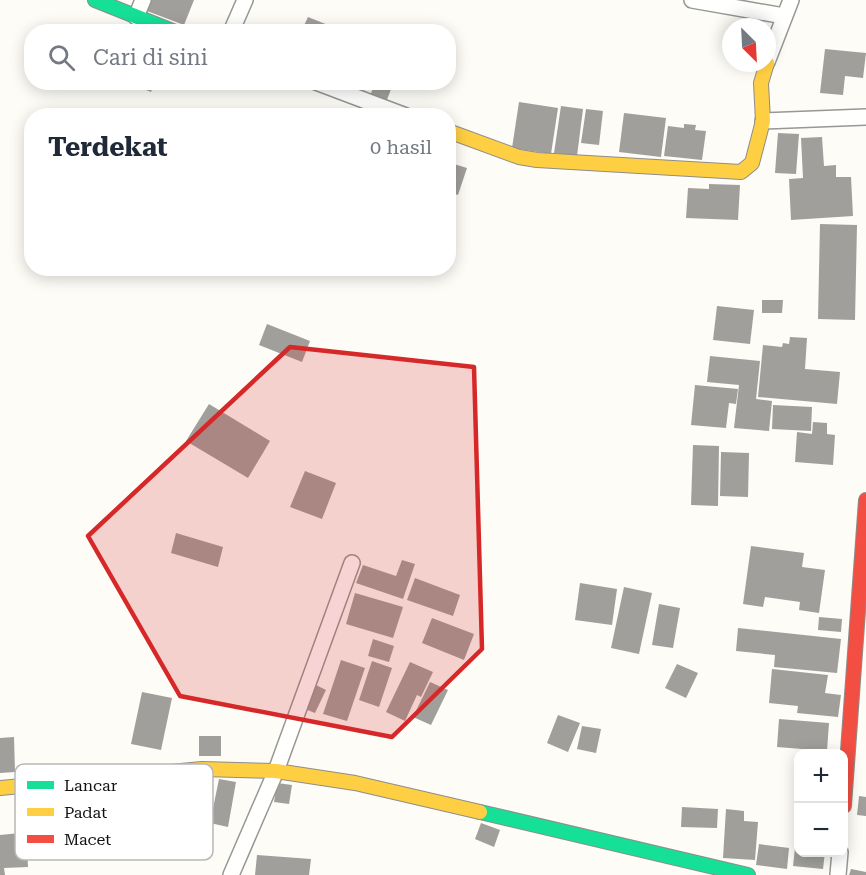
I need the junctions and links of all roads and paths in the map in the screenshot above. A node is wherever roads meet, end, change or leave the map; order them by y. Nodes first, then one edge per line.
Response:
1 (96, 0) edge
2 (143, 0) edge
3 (245, 0) edge
4 (692, 0) edge
5 (791, 0) edge
6 (784, 16) junction
7 (136, 17) junction
8 (154, 24) edge
9 (234, 24) edge
10 (776, 38) edge
11 (764, 72) edge
12 (337, 90) edge
13 (385, 108) edge
14 (866, 117) edge
15 (763, 121) junction
16 (456, 134) edge
17 (866, 500) edge
18 (352, 563) dead end
19 (213, 769) edge
20 (276, 771) junction
21 (15, 787) edge
22 (0, 788) edge
23 (843, 803) edge
24 (840, 857) edge
25 (231, 875) edge
26 (748, 875) edge
27 (838, 875) edge

1 - 7 street
2 - 7 street
3 - 9 street
4 - 6 street
5 - 6 street
6 - 10 street
7 - 8 street
11 - 15 street
12 - 13 street
14 - 15 street
15 - 16 street
17 - 23 street
18 - 20 street
19 - 20 street
20 - 25 street
20 - 26 street
21 - 22 street
24 - 27 street

